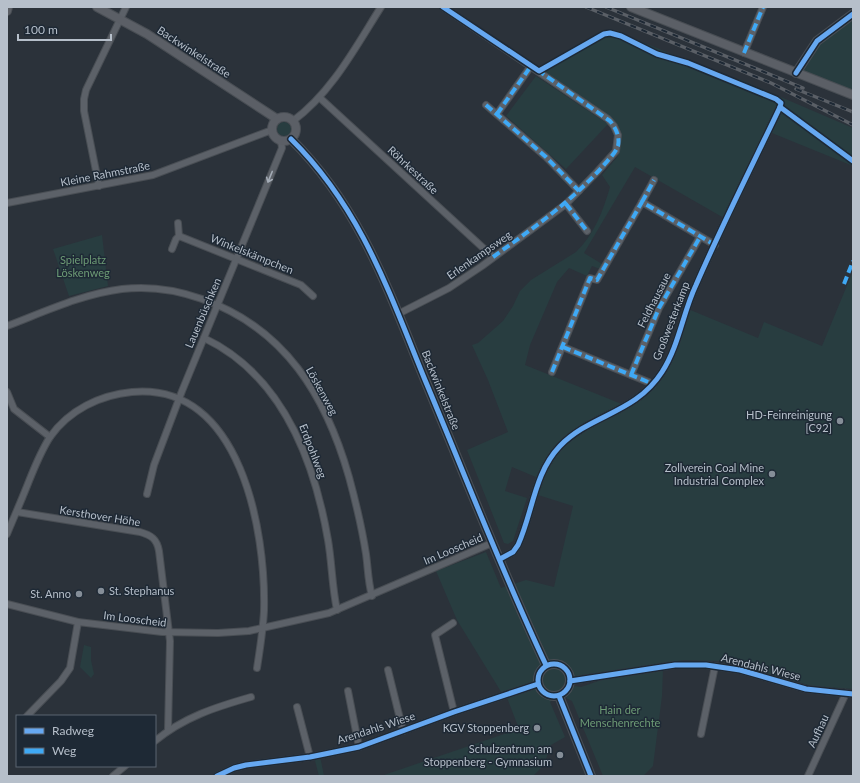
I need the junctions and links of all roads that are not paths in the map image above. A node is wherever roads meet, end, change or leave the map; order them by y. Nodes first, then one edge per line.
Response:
1 (8, 7) edge
2 (98, 7) edge
3 (126, 7) edge
4 (381, 7) edge
5 (443, 7) edge
6 (631, 7) edge
7 (763, 7) edge
8 (7, 11) edge
9 (853, 14) edge
10 (120, 18) junction
11 (744, 53) junction
12 (531, 66) junction
13 (796, 73) junction
14 (853, 96) edge
15 (320, 98) junction
16 (486, 105) dead end
17 (780, 107) dead end
18 (497, 114) junction
19 (277, 119) junction
20 (293, 121) junction
21 (272, 130) junction
22 (290, 139) junction
23 (281, 141) junction
24 (654, 180) dead end
25 (99, 186) junction
26 (579, 191) junction
27 (642, 202) junction
28 (7, 204) edge
29 (566, 204) junction
30 (178, 223) dead end
31 (587, 231) dead end
32 (179, 236) junction
33 (700, 237) junction
34 (715, 245) junction
35 (172, 249) dead end
36 (493, 257) junction
37 (237, 259) junction
38 (313, 296) dead end
39 (217, 305) junction
40 (398, 314) junction
41 (7, 326) edge
42 (204, 338) junction
43 (563, 347) junction
44 (552, 372) dead end
45 (631, 375) junction
46 (653, 384) junction
47 (7, 392) edge
48 (179, 399) junction
49 (50, 437) junction
50 (147, 494) dead end
51 (17, 512) junction
52 (7, 534) edge
53 (492, 543) junction
54 (500, 560) junction
55 (372, 596) junction
56 (7, 604) edge
57 (337, 610) junction
58 (78, 622) junction
59 (452, 623) dead end
60 (263, 628) junction
61 (169, 633) junction
62 (546, 665) junction
63 (715, 666) junction
64 (257, 668) dead end
65 (388, 670) dead end
66 (570, 682) junction
67 (538, 684) junction
68 (348, 691) dead end
69 (846, 693) junction
70 (853, 694) edge
71 (251, 696) dead end
72 (559, 696) junction
73 (298, 707) dead end
74 (454, 712) junction
75 (28, 715) edge
76 (168, 730) junction
77 (403, 731) junction
78 (701, 734) dead end
79 (156, 740) edge
80 (359, 747) junction
81 (310, 757) junction
82 (124, 767) edge
83 (113, 776) edge
84 (217, 776) edge
85 (591, 776) edge
86 (808, 776) edge

1 - 8 main road
2 - 10 main road, Backwinkelstraße
3 - 10 street
4 - 15 street
5 - 12 street, Erlenkampsweg
6 - 11 main road
7 - 11 street
9 - 13 main road
10 - 19 main road, Backwinkelstraße
10 - 25 street
11 - 13 main road
12 - 18 street
12 - 26 street, Erlenkampsweg
13 - 14 main road
15 - 20 street
15 - 36 street, Röhrkestraße
16 - 18 street
17 - 34 street, Großwesterkamp
18 - 26 street
19 - 20 main road
19 - 21 main road
20 - 22 main road
21 - 23 main road
21 - 25 street, Kleine Rahmstraße
22 - 23 main road
22 - 40 main road, Backwinkelstraße
23 -> 37 street, Lauenbüschken
24 - 27 street
25 - 28 street, Kleine Rahmstraße
26 - 29 street, Erlenkampsweg
27 - 33 street
27 - 43 street
29 - 31 street
29 - 36 street, Erlenkampsweg
30 - 32 street
32 - 35 street
32 - 37 street, Winkelskämpchen
33 - 34 street
33 - 45 street, Feldhausaue
34 - 46 street, Großwesterkamp
36 - 40 street, Erlenkampsweg
37 - 38 street, Winkelskämpchen
37 - 39 street, Lauenbüschken
39 - 41 street, Löskenweg
39 - 42 street, Lauenbüschken
39 - 55 street, Löskenweg
40 - 53 main road, Backwinkelstraße
42 - 48 street, Lauenbüschken
42 - 57 street, Erdpohlweg
43 - 44 street
43 - 45 street
45 - 46 street
46 - 54 street, Großwesterkamp
47 - 49 street
48 - 49 street
48 - 50 street, Lauenbüschken
48 - 60 street
49 - 51 street
51 - 52 street
51 - 61 street, Kersthover Höhe
53 - 54 main road, Backwinkelstraße
53 - 55 street, Im Looscheid
54 - 62 main road, Backwinkelstraße
55 - 57 street, Im Looscheid
56 - 58 street, Im Looscheid
57 - 60 street, Im Looscheid
58 - 61 street, Im Looscheid
58 - 75 street
59 - 74 street
60 - 61 street, Im Looscheid
60 - 64 street
61 - 76 street, Kersthover Höhe
62 - 66 main road
62 - 67 main road
63 - 66 street, Arendahls Wiese
63 - 69 street, Arendahls Wiese
63 - 78 street, Arendahls Wiese
65 - 77 street, Arendahls Wiese
66 - 72 main road
67 - 72 main road
67 - 74 street, Arendahls Wiese
68 - 80 street, Arendahls Wiese
69 - 70 street, Arendahls Wiese
69 - 86 street, Aufhau
71 - 76 street
72 - 85 main road
73 - 81 street
74 - 77 street, Arendahls Wiese
76 - 79 street
77 - 80 street, Arendahls Wiese
80 - 81 street, Arendahls Wiese
81 - 84 street, Arendahls Wiese
82 - 83 street

